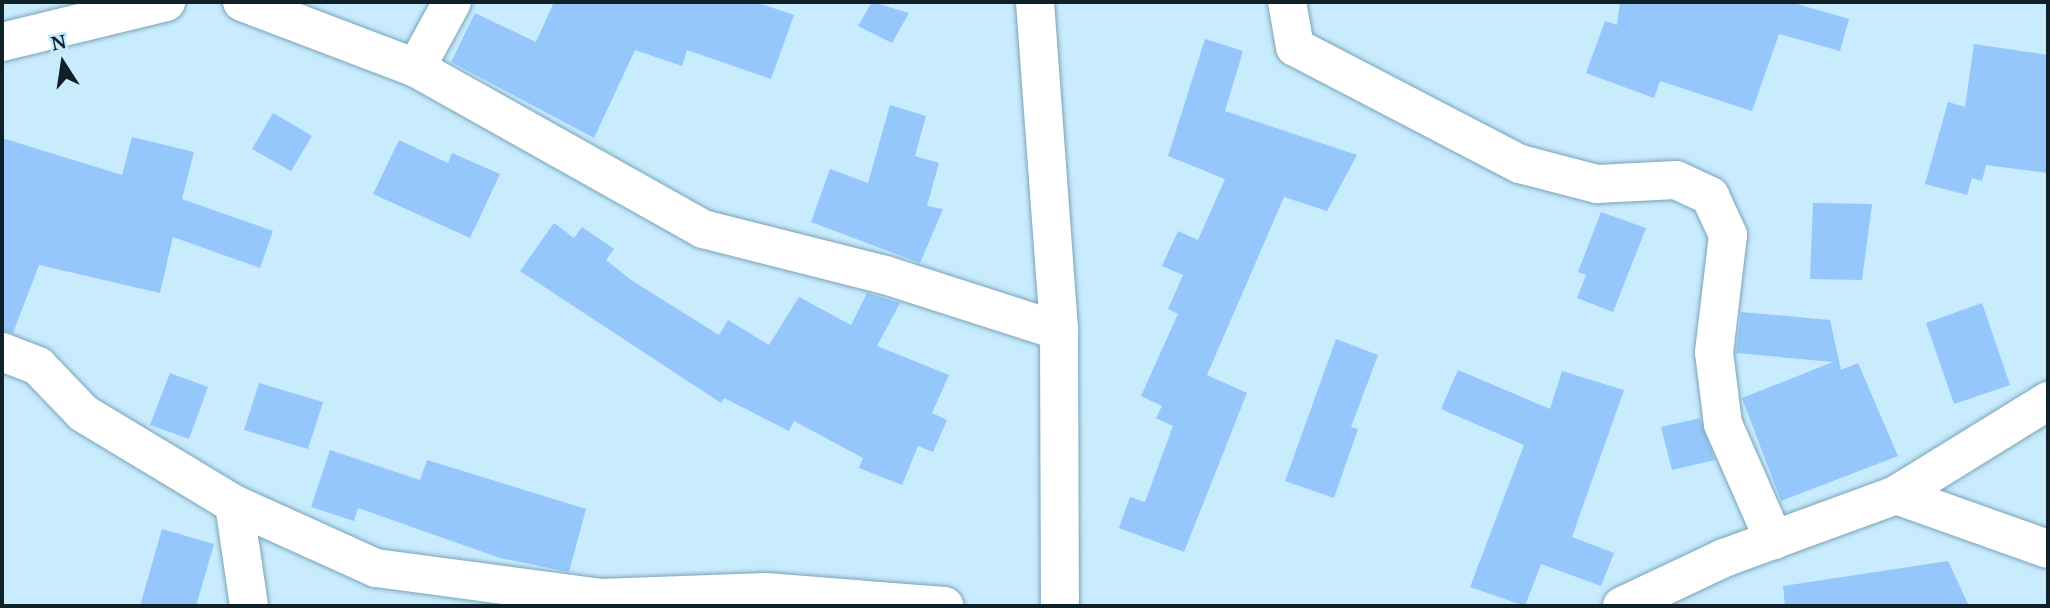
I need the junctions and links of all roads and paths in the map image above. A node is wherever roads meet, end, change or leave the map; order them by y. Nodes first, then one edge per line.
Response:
1 (166, 2) edge
2 (242, 2) edge
3 (452, 2) edge
4 (1035, 2) edge
5 (1287, 2) edge
6 (2, 42) edge
7 (416, 68) junction
8 (1059, 331) junction
9 (2, 352) edge
10 (2048, 401) edge
11 (1896, 495) junction
12 (234, 504) junction
13 (1774, 540) junction
14 (2048, 549) edge
15 (249, 606) edge
16 (944, 606) edge
17 (1060, 606) edge
18 (1622, 606) edge

1 - 6 street
2 - 7 street
3 - 7 street
4 - 8 street
5 - 13 street
7 - 8 street
8 - 17 street
9 - 12 street
10 - 11 street
11 - 13 street
11 - 14 street
12 - 15 street
12 - 16 street
13 - 18 street

